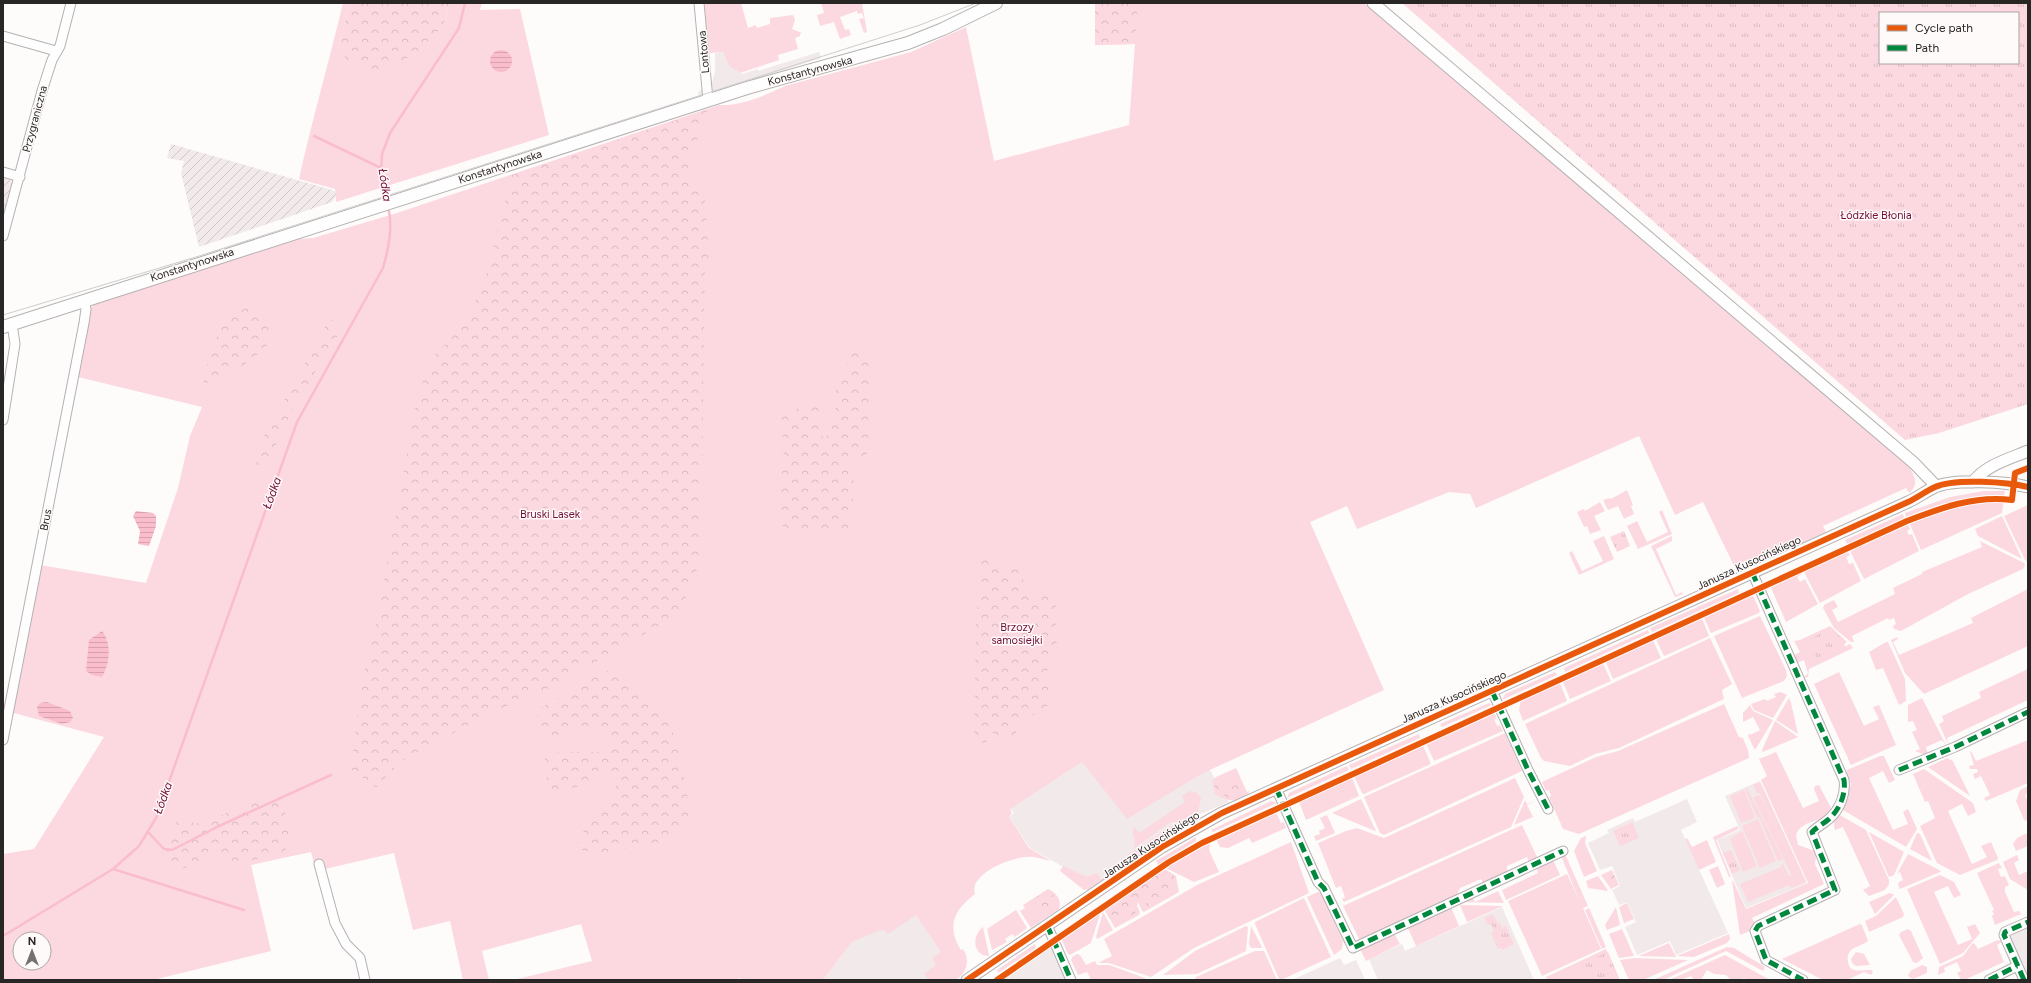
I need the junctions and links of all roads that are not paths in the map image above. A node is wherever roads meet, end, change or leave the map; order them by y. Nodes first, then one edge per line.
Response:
1 (71, 3) edge
2 (699, 3) edge
3 (996, 3) edge
4 (1373, 3) edge
5 (3, 36) edge
6 (56, 51) junction
7 (708, 100) junction
8 (3, 172) edge
9 (20, 177) junction
10 (3, 236) edge
11 (84, 300) junction
12 (8, 326) edge
13 (3, 420) edge
14 (2028, 451) edge
15 (1973, 482) junction
16 (1936, 486) junction
17 (2028, 487) edge
18 (1752, 572) junction
19 (1492, 690) junction
20 (2028, 712) edge
21 (3, 740) edge
22 (1899, 770) dead end
23 (1276, 788) junction
24 (1548, 809) dead end
25 (1563, 851) dead end
26 (319, 864) dead end
27 (2028, 922) edge
28 (1048, 925) junction
29 (2017, 966) junction
30 (365, 980) edge
31 (967, 980) edge
32 (1071, 980) edge
33 (1803, 980) edge
34 (1989, 980) edge
35 (2024, 980) edge

1 - 6 street, Przygraniczna
2 - 7 street, Lontowa
3 - 7 main road, Konstantynowska
4 - 16 street
5 - 6 street
6 - 9 street, Przygraniczna
7 - 11 main road, Konstantynowska
8 - 9 street
9 - 10 street, Przygraniczna
11 - 12 main road, Konstantynowska
11 - 21 street, Brus
12 - 13 street
14 - 15 street
15 - 16 street, Janusza Kusocińskiego
15 - 17 street, Janusza Kusocińskiego
16 - 18 street, Janusza Kusocińskiego
18 - 19 street, Janusza Kusocińskiego
18 - 33 street
19 - 23 street, Janusza Kusocińskiego
19 - 24 street
20 - 22 street
23 - 25 street
23 - 28 street, Janusza Kusocińskiego
26 - 30 street
27 - 29 street
28 - 31 street, Janusza Kusocińskiego
28 - 32 street
29 - 34 street
29 - 35 street

